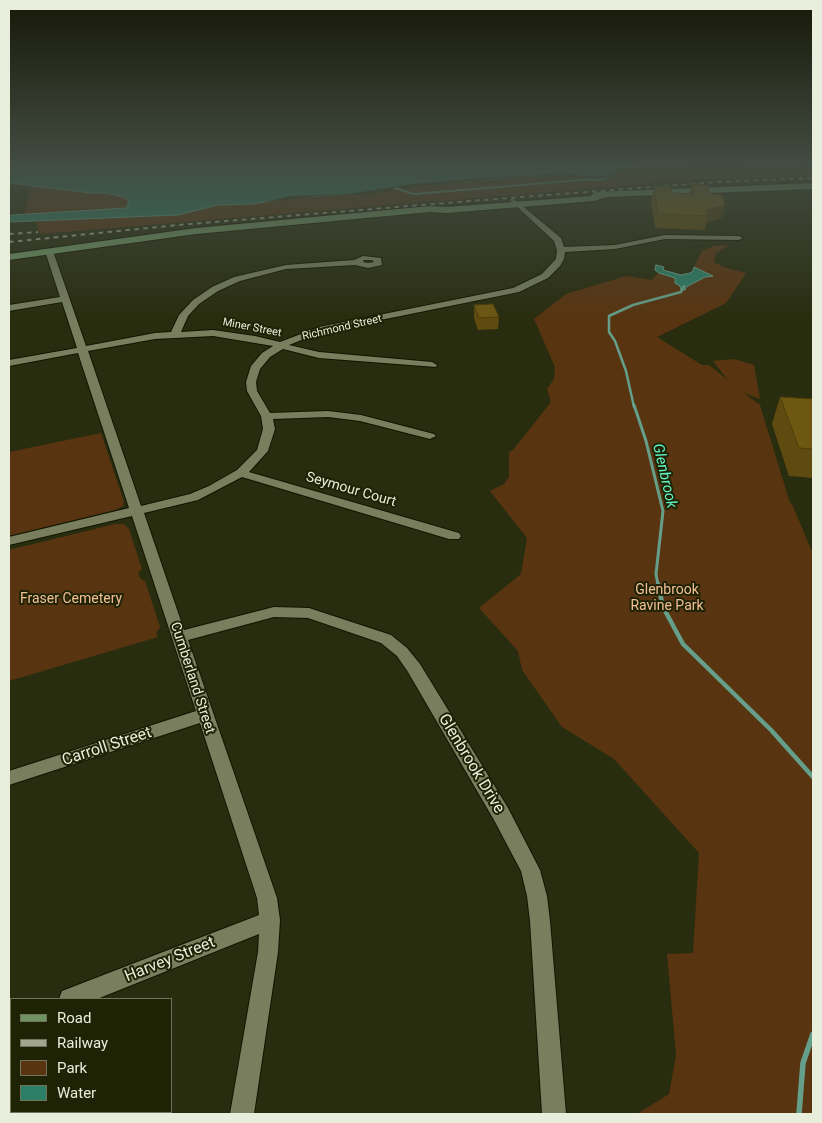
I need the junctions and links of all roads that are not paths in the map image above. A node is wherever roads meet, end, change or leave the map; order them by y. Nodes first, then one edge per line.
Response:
1 (351, 216) edge
2 (529, 216) edge
3 (739, 238) dead end
4 (561, 250) junction
5 (48, 251) junction
6 (9, 257) edge
7 (357, 262) dead end
8 (64, 299) junction
9 (9, 308) edge
10 (175, 334) junction
11 (280, 346) junction
12 (81, 350) junction
13 (9, 363) edge
14 (432, 366) dead end
15 (267, 416) junction
16 (430, 436) dead end
17 (240, 473) junction
18 (137, 512) junction
19 (454, 536) dead end
20 (9, 542) edge
21 (179, 637) junction
22 (204, 715) junction
23 (9, 778) edge
24 (270, 920) junction
25 (73, 998) edge
26 (242, 1114) edge
27 (554, 1114) edge

1 - 5 main road
2 - 4 street
3 - 4 street
4 - 11 street, Richmond Street
5 - 6 main road
5 - 8 street, Cumberland Street
7 - 10 street
8 - 9 street
8 - 12 street, Cumberland Street
10 - 11 street, Miner Street
10 - 12 street, Miner Street
11 - 14 street, Miner Street
11 - 15 street, Richmond Street
12 - 13 street, Miner Street
12 - 18 street, Cumberland Street
15 - 16 street
15 - 17 street
17 - 18 street
17 - 19 street, Seymour Court
18 - 20 street
18 - 21 street, Cumberland Street
21 - 22 street, Cumberland Street
21 - 27 street, Glenbrook Drive
22 - 23 street, Carroll Street
22 - 24 street, Cumberland Street
24 - 25 street, Harvey Street
24 - 26 street, Cumberland Street

